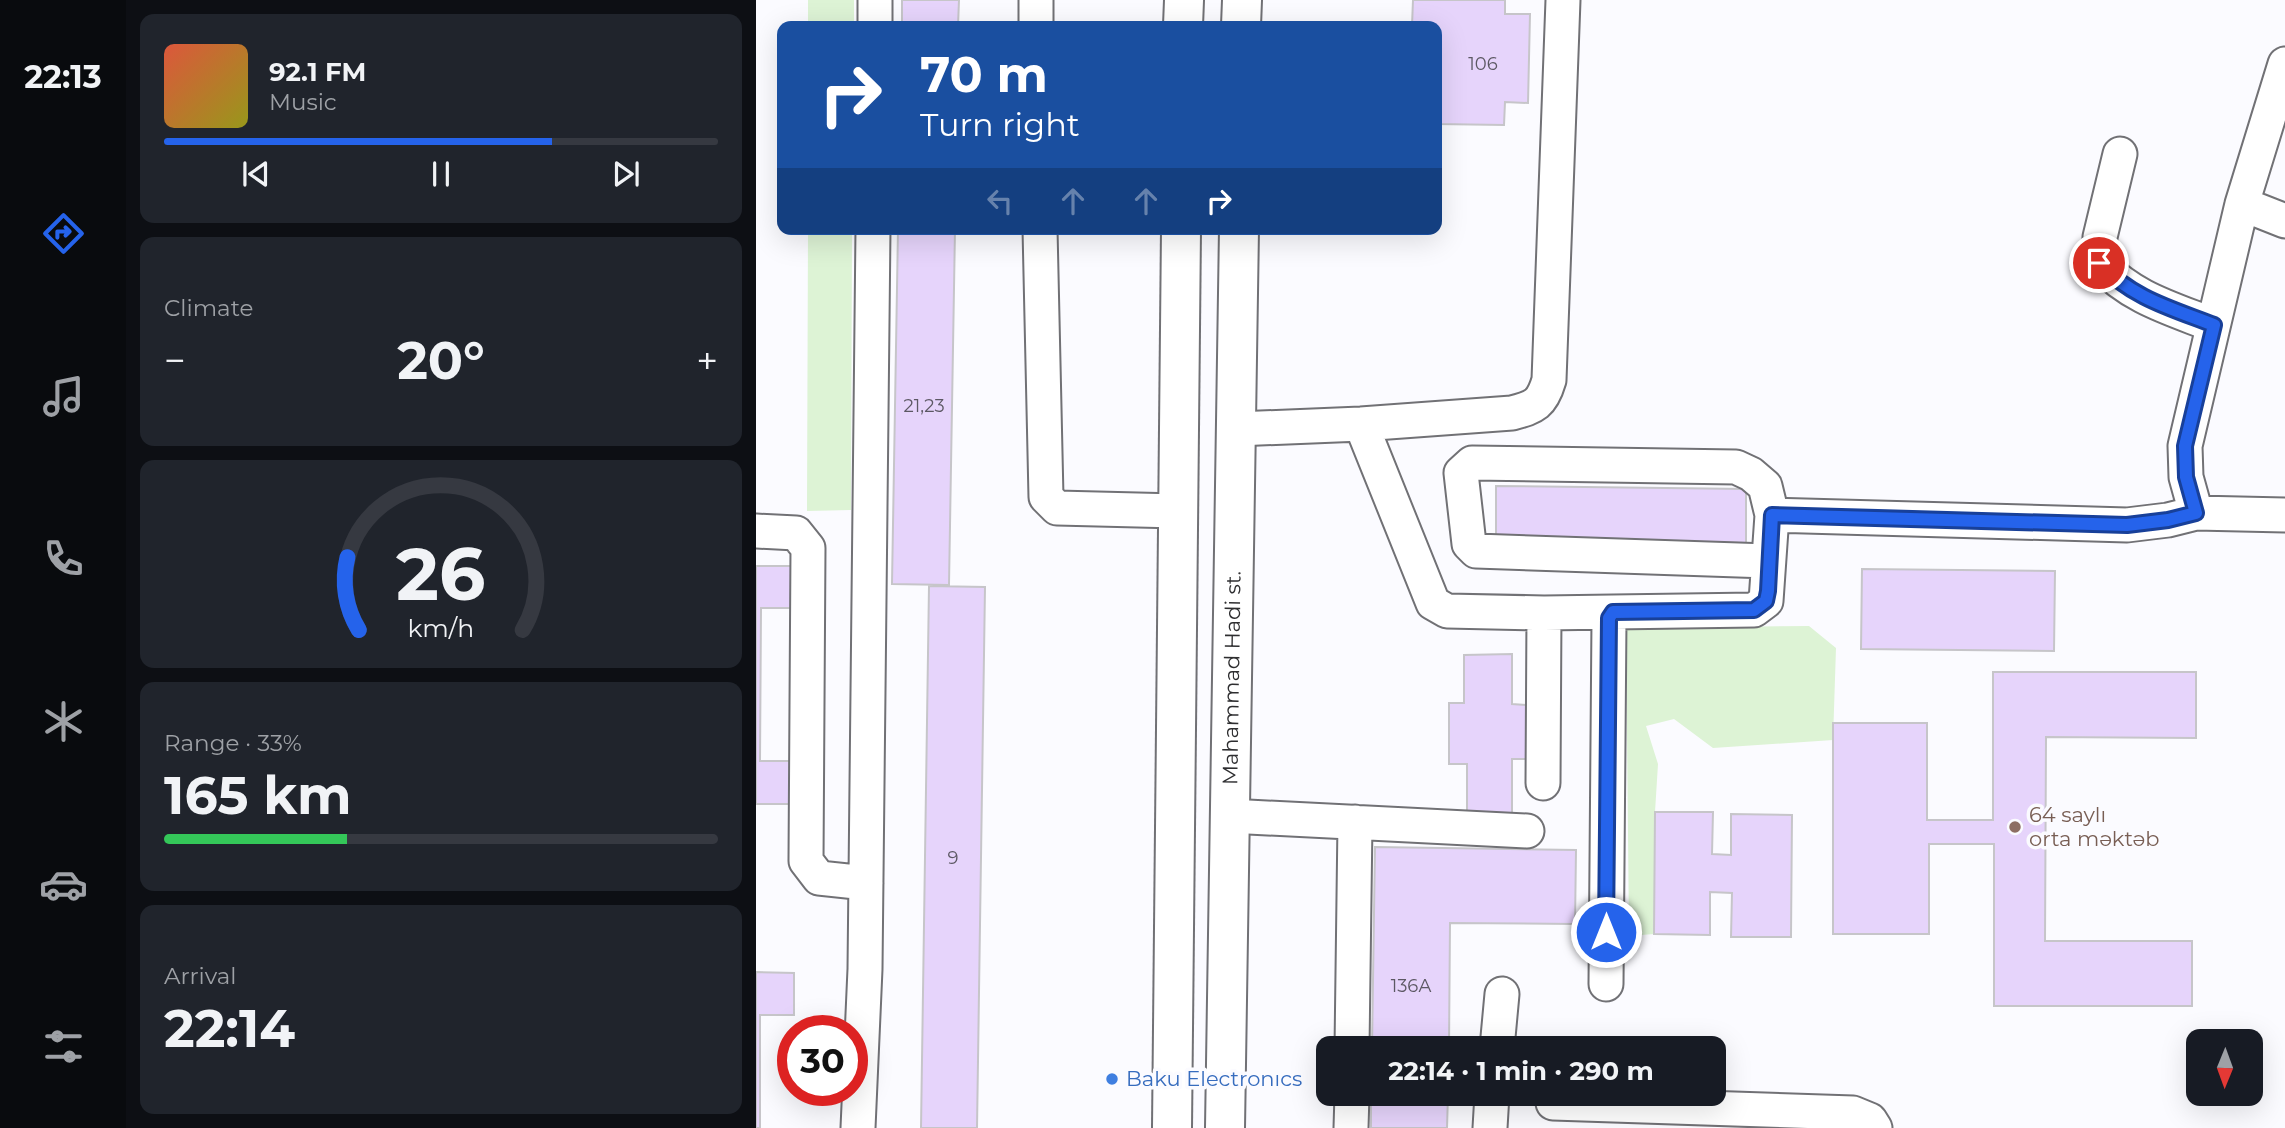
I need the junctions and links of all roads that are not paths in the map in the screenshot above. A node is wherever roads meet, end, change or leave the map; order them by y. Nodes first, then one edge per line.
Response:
1 (876, 0) edge
2 (1035, 0) edge
3 (1184, 0) edge
4 (1242, 0) edge
5 (1563, 0) edge
6 (875, 21) edge
7 (1036, 21) edge
8 (1183, 21) edge
9 (1241, 21) edge
10 (2285, 64) edge
11 (2120, 154) dead end
12 (2242, 204) junction
13 (2285, 220) edge
14 (873, 235) edge
15 (1040, 235) edge
16 (1181, 235) edge
17 (1239, 235) edge
18 (2214, 325) junction
19 (1361, 424) junction
20 (1236, 429) junction
21 (1178, 511) junction
22 (2196, 513) junction
23 (1772, 515) junction
24 (2285, 515) edge
25 (756, 531) edge
26 (1768, 561) junction
27 (1613, 612) junction
28 (1544, 613) junction
29 (1544, 783) dead end
30 (1229, 816) junction
31 (1354, 822) junction
32 (1527, 831) dead end
33 (866, 883) junction
34 (1606, 984) dead end
35 (1502, 994) dead end
36 (1352, 1036) edge
37 (1498, 1036) edge
38 (1352, 1106) edge
39 (1491, 1106) edge
40 (1643, 1106) edge
41 (858, 1128) edge
42 (1172, 1128) edge
43 (1225, 1128) edge
44 (1351, 1128) edge
45 (1490, 1128) edge
46 (1875, 1128) edge

1 - 6 street
2 - 7 street
3 - 8 main road
4 - 9 main road
5 - 19 street
10 - 12 street
11 - 18 street
12 - 13 street
12 - 18 street
14 - 33 street
15 - 21 street
16 - 21 main road
17 - 20 main road, Mahammad Hadi st.
18 - 22 street
19 - 20 street
19 - 28 street
20 - 30 main road, Mahammad Hadi st.
21 - 42 main road
22 - 23 street
22 - 24 street
23 - 26 street
23 - 26 street
25 - 33 street
26 - 27 street
27 - 28 street
27 - 34 street
28 - 29 street
30 - 31 street
30 - 43 main road, Mahammad Hadi st.
31 - 32 street
31 - 36 street
33 - 41 street
35 - 37 street
38 - 44 street
39 - 45 street
40 - 46 street

